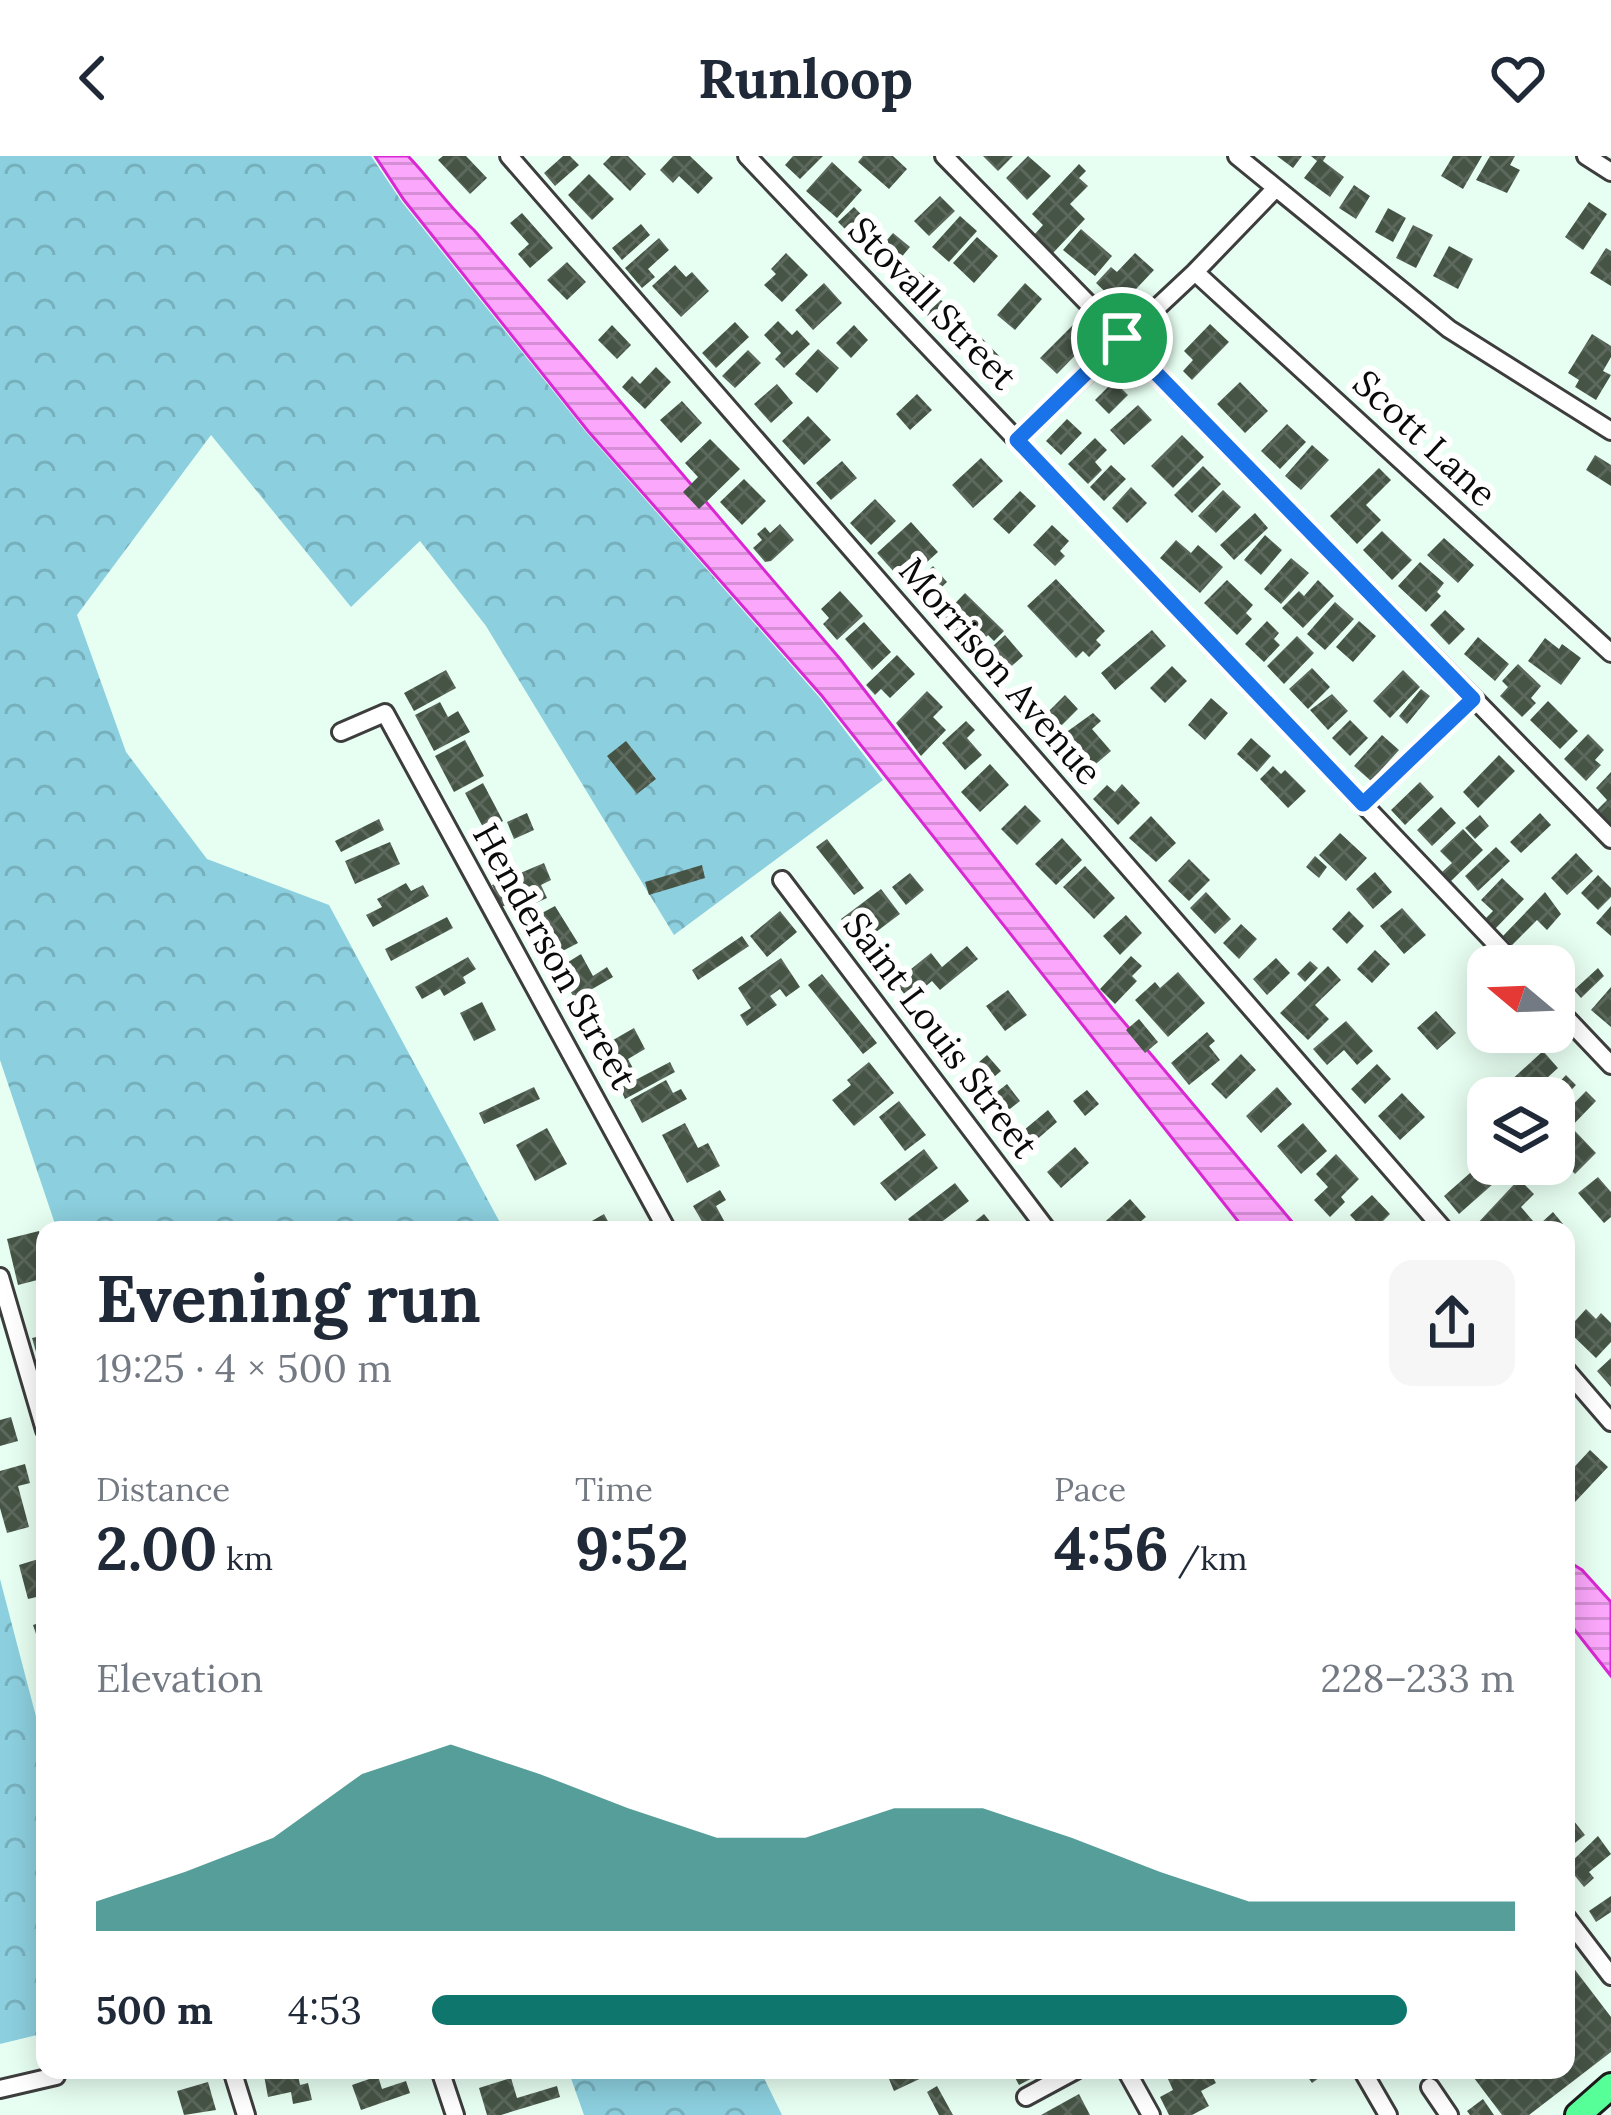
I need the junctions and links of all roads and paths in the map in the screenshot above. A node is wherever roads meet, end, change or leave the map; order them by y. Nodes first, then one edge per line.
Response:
1 (508, 156) edge
2 (747, 156) edge
3 (944, 156) edge
4 (1238, 156) edge
5 (1586, 156) edge
6 (1611, 172) edge
7 (1276, 188) junction
8 (1195, 272) junction
9 (1122, 338) junction
10 (1611, 431) edge
11 (1017, 440) junction
12 (1611, 653) edge
13 (1473, 699) junction
14 (341, 732) dead end
15 (1363, 804) junction
16 (1611, 839) edge
17 (782, 880) dead end
18 (1497, 945) edge
19 (1575, 1027) edge
20 (1611, 1065) edge
21 (662, 1221) edge
22 (1040, 1221) edge
23 (1436, 1221) edge
24 (0, 1276) edge
25 (1575, 1380) edge
26 (36, 1399) edge
27 (1611, 1422) edge
28 (1575, 1929) edge
29 (1611, 1976) edge
30 (44, 2079) edge
31 (235, 2079) edge
32 (443, 2079) edge
33 (1059, 2079) edge
34 (1131, 2079) edge
35 (1367, 2079) edge
36 (1611, 2086) edge
37 (1430, 2087) dead end
38 (0, 2090) edge
39 (1026, 2097) dead end
40 (245, 2115) edge
41 (455, 2115) edge
42 (1150, 2115) edge
43 (1388, 2115) edge
44 (1449, 2115) edge
45 (1578, 2115) edge

1 - 23 street, Morrison Avenue
2 - 11 street, Stovall Street
3 - 9 street
4 - 7 street
5 - 6 street
7 - 8 street
7 - 10 street
8 - 9 street
8 - 12 street, Scott Lane
9 - 11 street
9 - 13 street
11 - 15 street, Stovall Street
13 - 15 street
13 - 16 street
14 - 21 street, Henderson Street
15 - 18 street, Stovall Street
17 - 22 street, Saint Louis Street
19 - 20 street
24 - 26 street
25 - 27 street
28 - 29 street
30 - 38 street
31 - 40 street
32 - 41 street
33 - 39 street
34 - 42 street
35 - 43 street
36 - 45 main road
37 - 44 street

